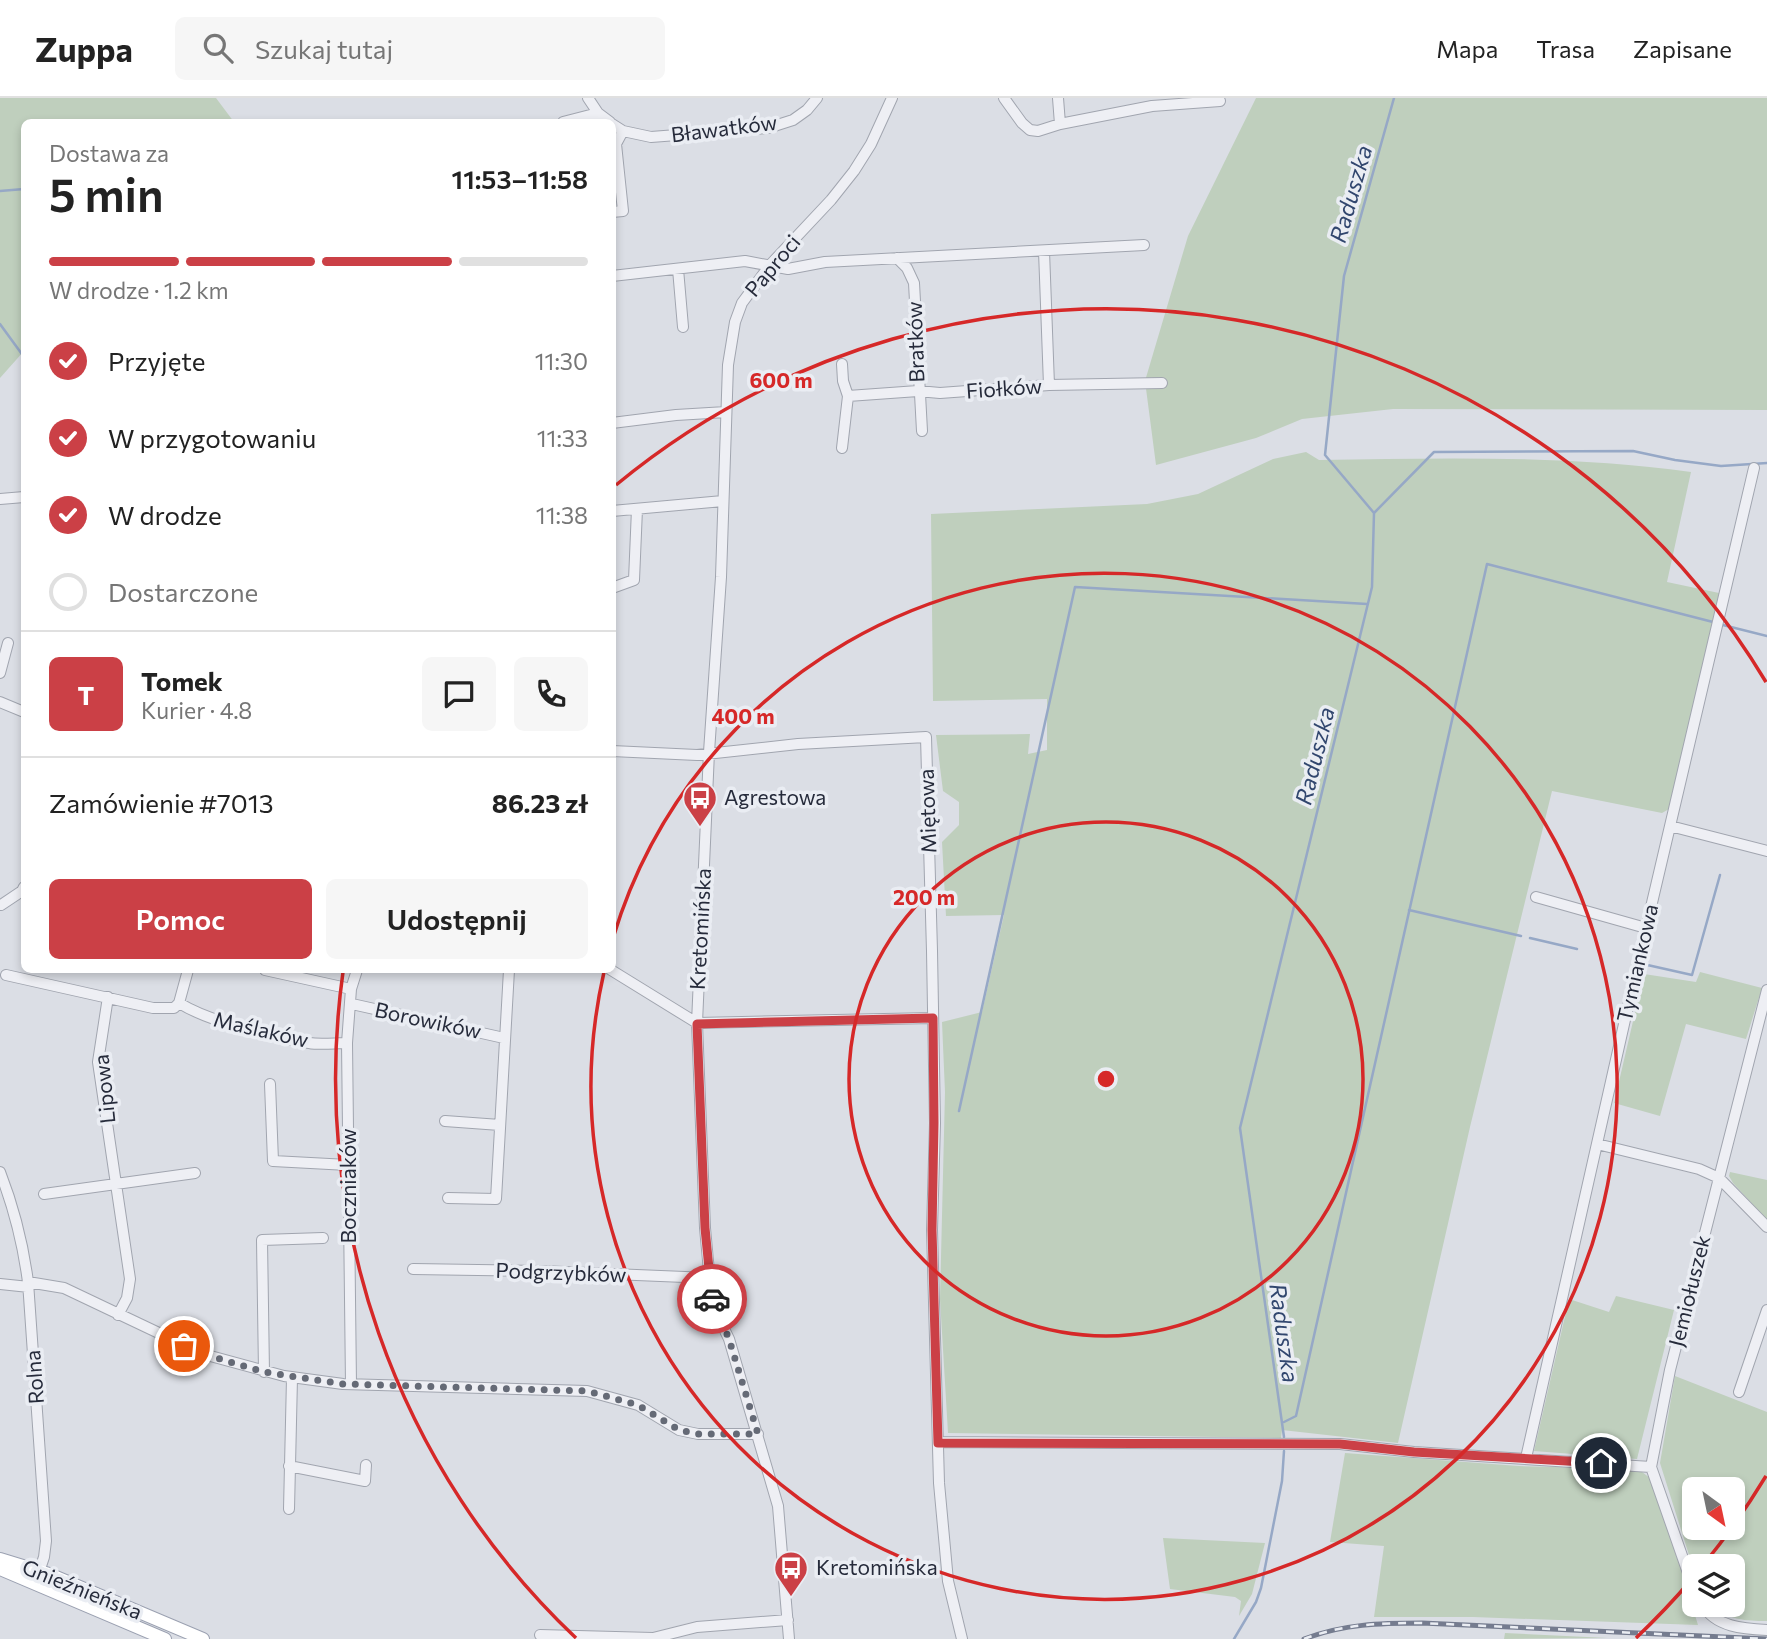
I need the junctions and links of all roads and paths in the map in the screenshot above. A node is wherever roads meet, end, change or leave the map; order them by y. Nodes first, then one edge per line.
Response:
1 (588, 98) edge
2 (817, 98) edge
3 (892, 98) edge
4 (1004, 98) edge
5 (1058, 98) edge
6 (1220, 101) dead end
7 (598, 113) junction
8 (575, 119) edge
9 (606, 119) edge
10 (1060, 124) junction
11 (616, 126) edge
12 (623, 131) junction
13 (616, 144) edge
14 (616, 144) edge
15 (616, 212) edge
16 (1144, 245) dead end
17 (1044, 251) junction
18 (897, 258) junction
19 (770, 265) junction
20 (678, 269) junction
21 (616, 276) edge
22 (683, 327) dead end
23 (842, 364) dead end
24 (1162, 383) dead end
25 (1049, 386) junction
26 (918, 391) junction
27 (848, 396) junction
28 (726, 412) junction
29 (616, 423) edge
30 (922, 431) dead end
31 (842, 448) dead end
32 (724, 460) joint
33 (1754, 468) dead end
34 (21, 497) edge
35 (0, 499) edge
36 (723, 501) junction
37 (637, 509) junction
38 (616, 511) edge
39 (616, 587) edge
40 (8, 643) dead end
41 (0, 673) edge
42 (1, 702) edge
43 (21, 711) edge
44 (616, 751) edge
45 (709, 752) junction
46 (1670, 826) junction
47 (1767, 851) edge
48 (21, 892) edge
49 (1536, 897) dead end
50 (1, 905) edge
51 (1646, 928) junction
52 (187, 973) edge
53 (279, 973) edge
54 (356, 973) edge
55 (509, 973) edge
56 (616, 973) edge
57 (6, 975) dead end
58 (351, 989) junction
59 (1767, 990) edge
60 (107, 996) junction
61 (352, 1004) junction
62 (176, 1005) junction
63 (933, 1018) junction
64 (697, 1024) junction
65 (504, 1038) junction
66 (347, 1043) junction
67 (270, 1084) dead end
68 (445, 1121) dead end
69 (500, 1125) junction
70 (1597, 1144) junction
71 (348, 1165) junction
72 (0, 1172) edge
73 (195, 1173) dead end
74 (1719, 1178) junction
75 (117, 1182) junction
76 (44, 1194) dead end
77 (448, 1198) dead end
78 (1767, 1227) edge
79 (323, 1238) dead end
80 (413, 1269) dead end
81 (709, 1278) junction
82 (0, 1284) edge
83 (29, 1284) junction
84 (1767, 1310) edge
85 (118, 1315) junction
86 (264, 1372) junction
87 (292, 1378) junction
88 (351, 1384) junction
89 (1739, 1392) dead end
90 (758, 1434) junction
91 (938, 1443) junction
92 (1526, 1458) junction
93 (366, 1465) dead end
94 (289, 1466) junction
95 (1651, 1467) junction
96 (289, 1509) dead end
97 (1682, 1556) edge
98 (0, 1559) edge
99 (0, 1569) edge
100 (40, 1570) junction
101 (35, 1584) junction
102 (1714, 1617) edge
103 (788, 1620) junction
104 (1767, 1630) edge
105 (540, 1635) dead end
106 (165, 1639) edge
107 (203, 1639) edge
108 (789, 1639) edge
109 (962, 1639) edge

1 - 7 street, Bławatków
2 - 12 street, Bławatków
3 - 19 street, Paproci
4 - 10 street
5 - 10 street
6 - 10 street
7 - 8 street
7 - 9 street, Bławatków
11 - 12 street, Bławatków
12 - 13 street
14 - 15 street
16 - 17 street
17 - 18 street
17 - 25 street
18 - 19 street
18 - 26 street, Bratków
19 - 20 street
19 - 28 street, Paproci
20 - 21 street
20 - 22 street
23 - 27 street
24 - 25 street, Fiołków
25 - 26 street, Fiołków
26 - 27 street, Fiołków
26 - 30 street, Bratków
27 - 31 street
28 - 29 street
28 - 32 street, Paproci
32 - 36 street, Kretomińska
33 - 46 street, Tymiankowa
34 - 35 street
36 - 37 street
36 - 45 street, Kretomińska
37 - 38 street
37 - 39 street
40 - 41 street
42 - 43 street
44 - 45 street
45 - 63 street, Miętowa
45 - 64 street, Kretomińska
46 - 47 street
46 - 51 street, Tymiankowa
48 - 50 street
49 - 51 street
51 - 70 street, Tymiankowa
52 - 62 street
53 - 58 street
54 - 58 street, Boczniaków
55 - 65 street
56 - 64 street
57 - 60 street, Maślaków
58 - 61 street, Boczniaków
59 - 74 street, Jemiołuszek
60 - 62 street, Maślaków
60 - 75 street, Lipowa
61 - 65 street, Borowików
61 - 66 street, Boczniaków
62 - 66 street, Maślaków
63 - 64 street
63 - 91 street, Miętowa
64 - 81 street, Kretomińska
65 - 69 street
66 - 71 street, Boczniaków
67 - 71 street
68 - 69 street
69 - 77 street
70 - 74 street
70 - 92 street, Tymiankowa
71 - 88 street, Boczniaków
72 - 83 street, Rolna
73 - 75 street
74 - 78 street
74 - 95 street, Jemiołuszek
75 - 76 street
75 - 85 street, Lipowa
79 - 86 street
80 - 81 street, Podgrzybków
81 - 90 street, Kretomińska
82 - 83 street
83 - 85 street
83 - 100 street, Rolna
84 - 89 street
85 - 86 street
86 - 87 street
87 - 88 street
87 - 94 street
88 - 90 street
90 - 103 street, Kretomińska
91 - 92 street
91 - 109 street, Miętowa
92 - 95 street
93 - 94 street
94 - 96 street
95 - 97 street
98 - 100 main road, Gnieźnieńska
99 - 101 main road, Gnieźnieńska
100 - 101 street, Rolna
100 - 107 main road, Gnieźnieńska
101 - 106 main road, Gnieźnieńska
102 - 104 street
103 - 105 street
103 - 108 street, Kretomińska

